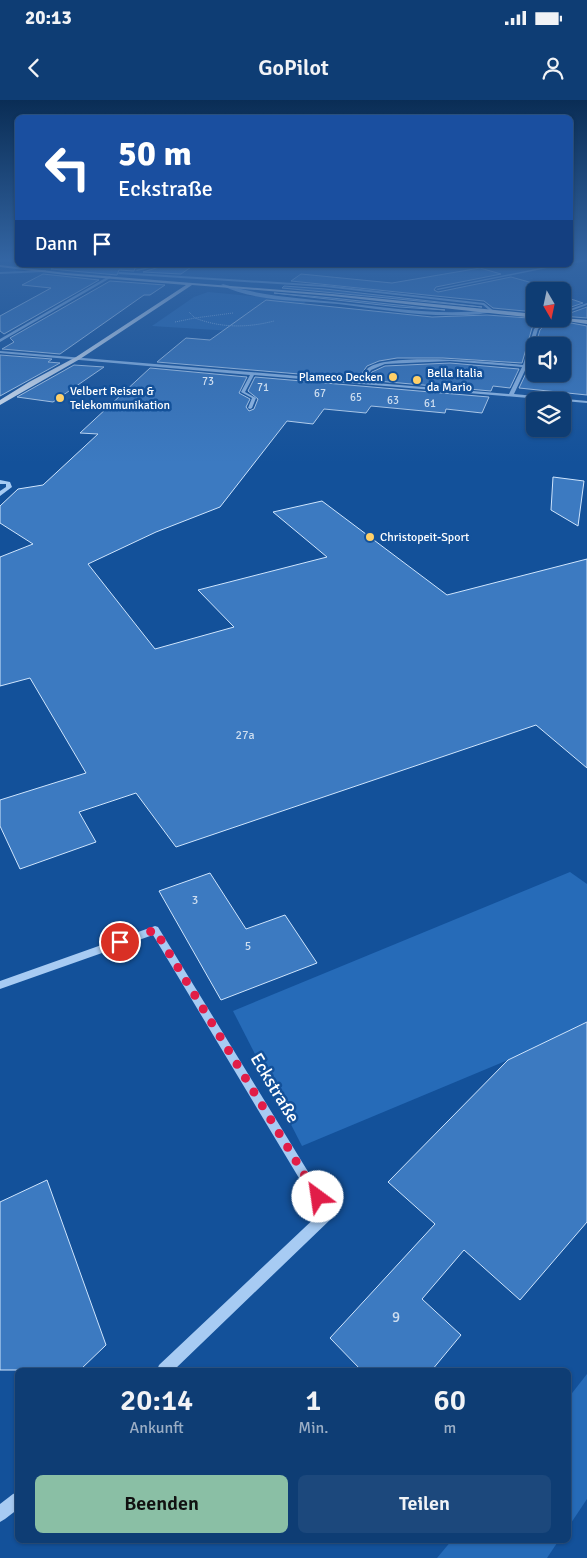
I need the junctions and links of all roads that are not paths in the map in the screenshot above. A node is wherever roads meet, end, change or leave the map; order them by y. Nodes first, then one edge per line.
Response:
1 (23, 327) edge
2 (125, 327) edge
3 (537, 328) edge
4 (0, 341) edge
5 (0, 352) edge
6 (78, 358) junction
7 (524, 366) junction
8 (253, 373) junction
9 (361, 382) junction
10 (511, 395) junction
11 (587, 402) edge
12 (0, 403) edge
13 (250, 408) dead end
14 (0, 482) edge
15 (0, 494) edge
16 (0, 985) edge
17 (166, 1368) edge
18 (15, 1502) edge
19 (0, 1514) edge

1 - 4 street
2 - 6 main road
3 - 7 street
5 - 6 street
6 - 8 street
6 - 12 main road
7 - 9 street
7 - 10 street
8 - 9 street
8 - 13 street
9 - 10 street
10 - 11 street
14 - 15 street
16 - 17 street, Eckstraße
18 - 19 street

